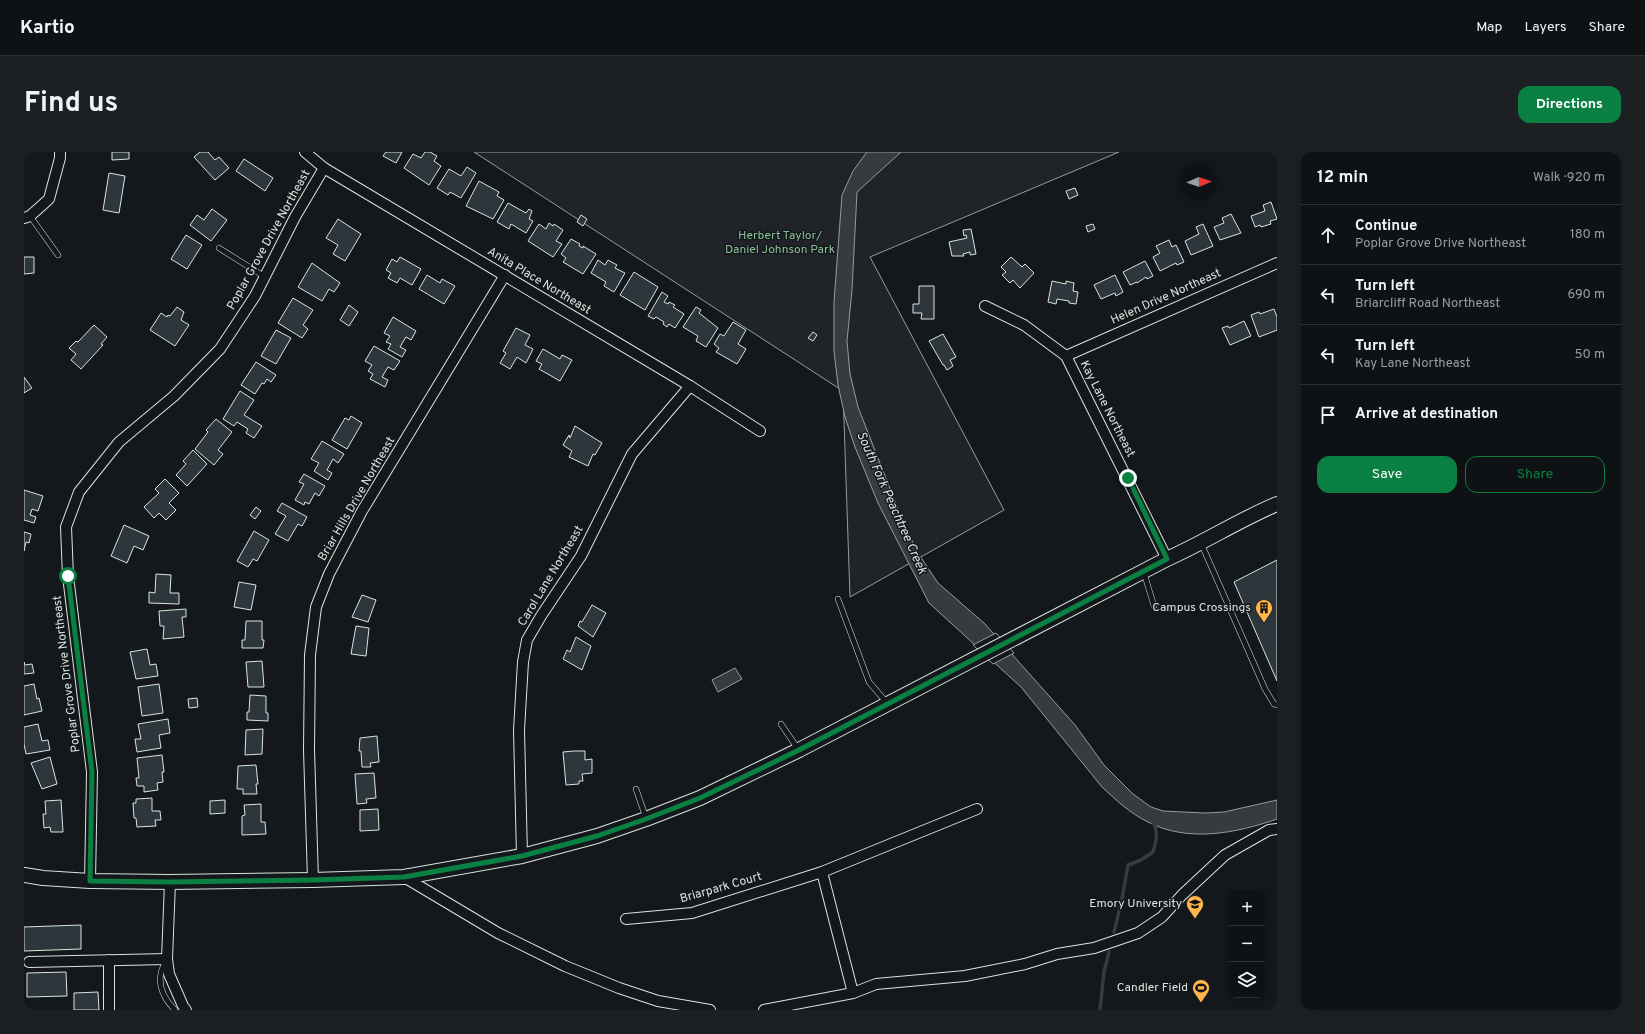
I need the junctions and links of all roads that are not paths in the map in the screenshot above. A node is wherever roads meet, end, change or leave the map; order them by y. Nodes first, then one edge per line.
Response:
1 (60, 152) edge
2 (305, 152) edge
3 (324, 168) junction
4 (27, 217) edge
5 (218, 248) dead end
6 (58, 255) dead end
7 (1277, 263) edge
8 (505, 275) junction
9 (265, 277) junction
10 (984, 306) dead end
11 (1066, 356) junction
12 (690, 386) junction
13 (760, 431) dead end
14 (1277, 504) edge
15 (1201, 543) junction
16 (1167, 559) junction
17 (1143, 572) junction
18 (838, 599) dead end
19 (1154, 606) dead end
20 (887, 703) junction
21 (1277, 705) edge
22 (780, 724) dead end
23 (799, 750) junction
24 (636, 789) dead end
25 (977, 809) dead end
26 (646, 819) junction
27 (1277, 829) edge
28 (522, 856) junction
29 (822, 872) junction
30 (24, 875) edge
31 (404, 877) junction
32 (313, 880) junction
33 (90, 881) junction
34 (170, 882) junction
35 (626, 919) dead end
36 (167, 959) junction
37 (109, 960) junction
38 (29, 962) dead end
39 (853, 993) junction
40 (109, 1010) edge
41 (175, 1010) edge
42 (186, 1010) edge
43 (710, 1010) edge
44 (764, 1010) edge

1 - 4 street
2 - 3 street, Anita Place Northeast
3 - 8 street, Anita Place Northeast
3 - 9 street, Poplar Grove Drive Northeast
4 - 6 lane
5 - 9 lane
7 - 11 street, Helen Drive Northeast
8 - 12 street, Anita Place Northeast
8 - 32 street, Briar Hills Drive Northeast
9 - 33 street, Poplar Grove Drive Northeast
10 - 11 street, Kay Lane Northeast
11 - 16 street, Kay Lane Northeast
12 - 13 street, Anita Place Northeast
12 - 28 street, Carol Lane Northeast
14 - 15 main road
15 - 16 main road
15 - 21 lane
16 - 17 main road
17 - 19 lane
17 - 20 main road
18 - 20 lane
20 - 23 main road
22 - 23 lane
23 - 26 main road
24 - 26 lane
25 - 29 street, Briarpark Court
26 - 28 main road
27 - 39 street
28 - 31 main road
29 - 35 street, Briarpark Court
29 - 39 street
30 - 33 main road
31 - 32 main road
31 - 43 street
32 - 34 main road
33 - 34 main road
34 - 36 street
36 - 37 street
36 - 41 lane
36 - 42 street
37 - 38 street
37 - 40 street
39 - 44 street

